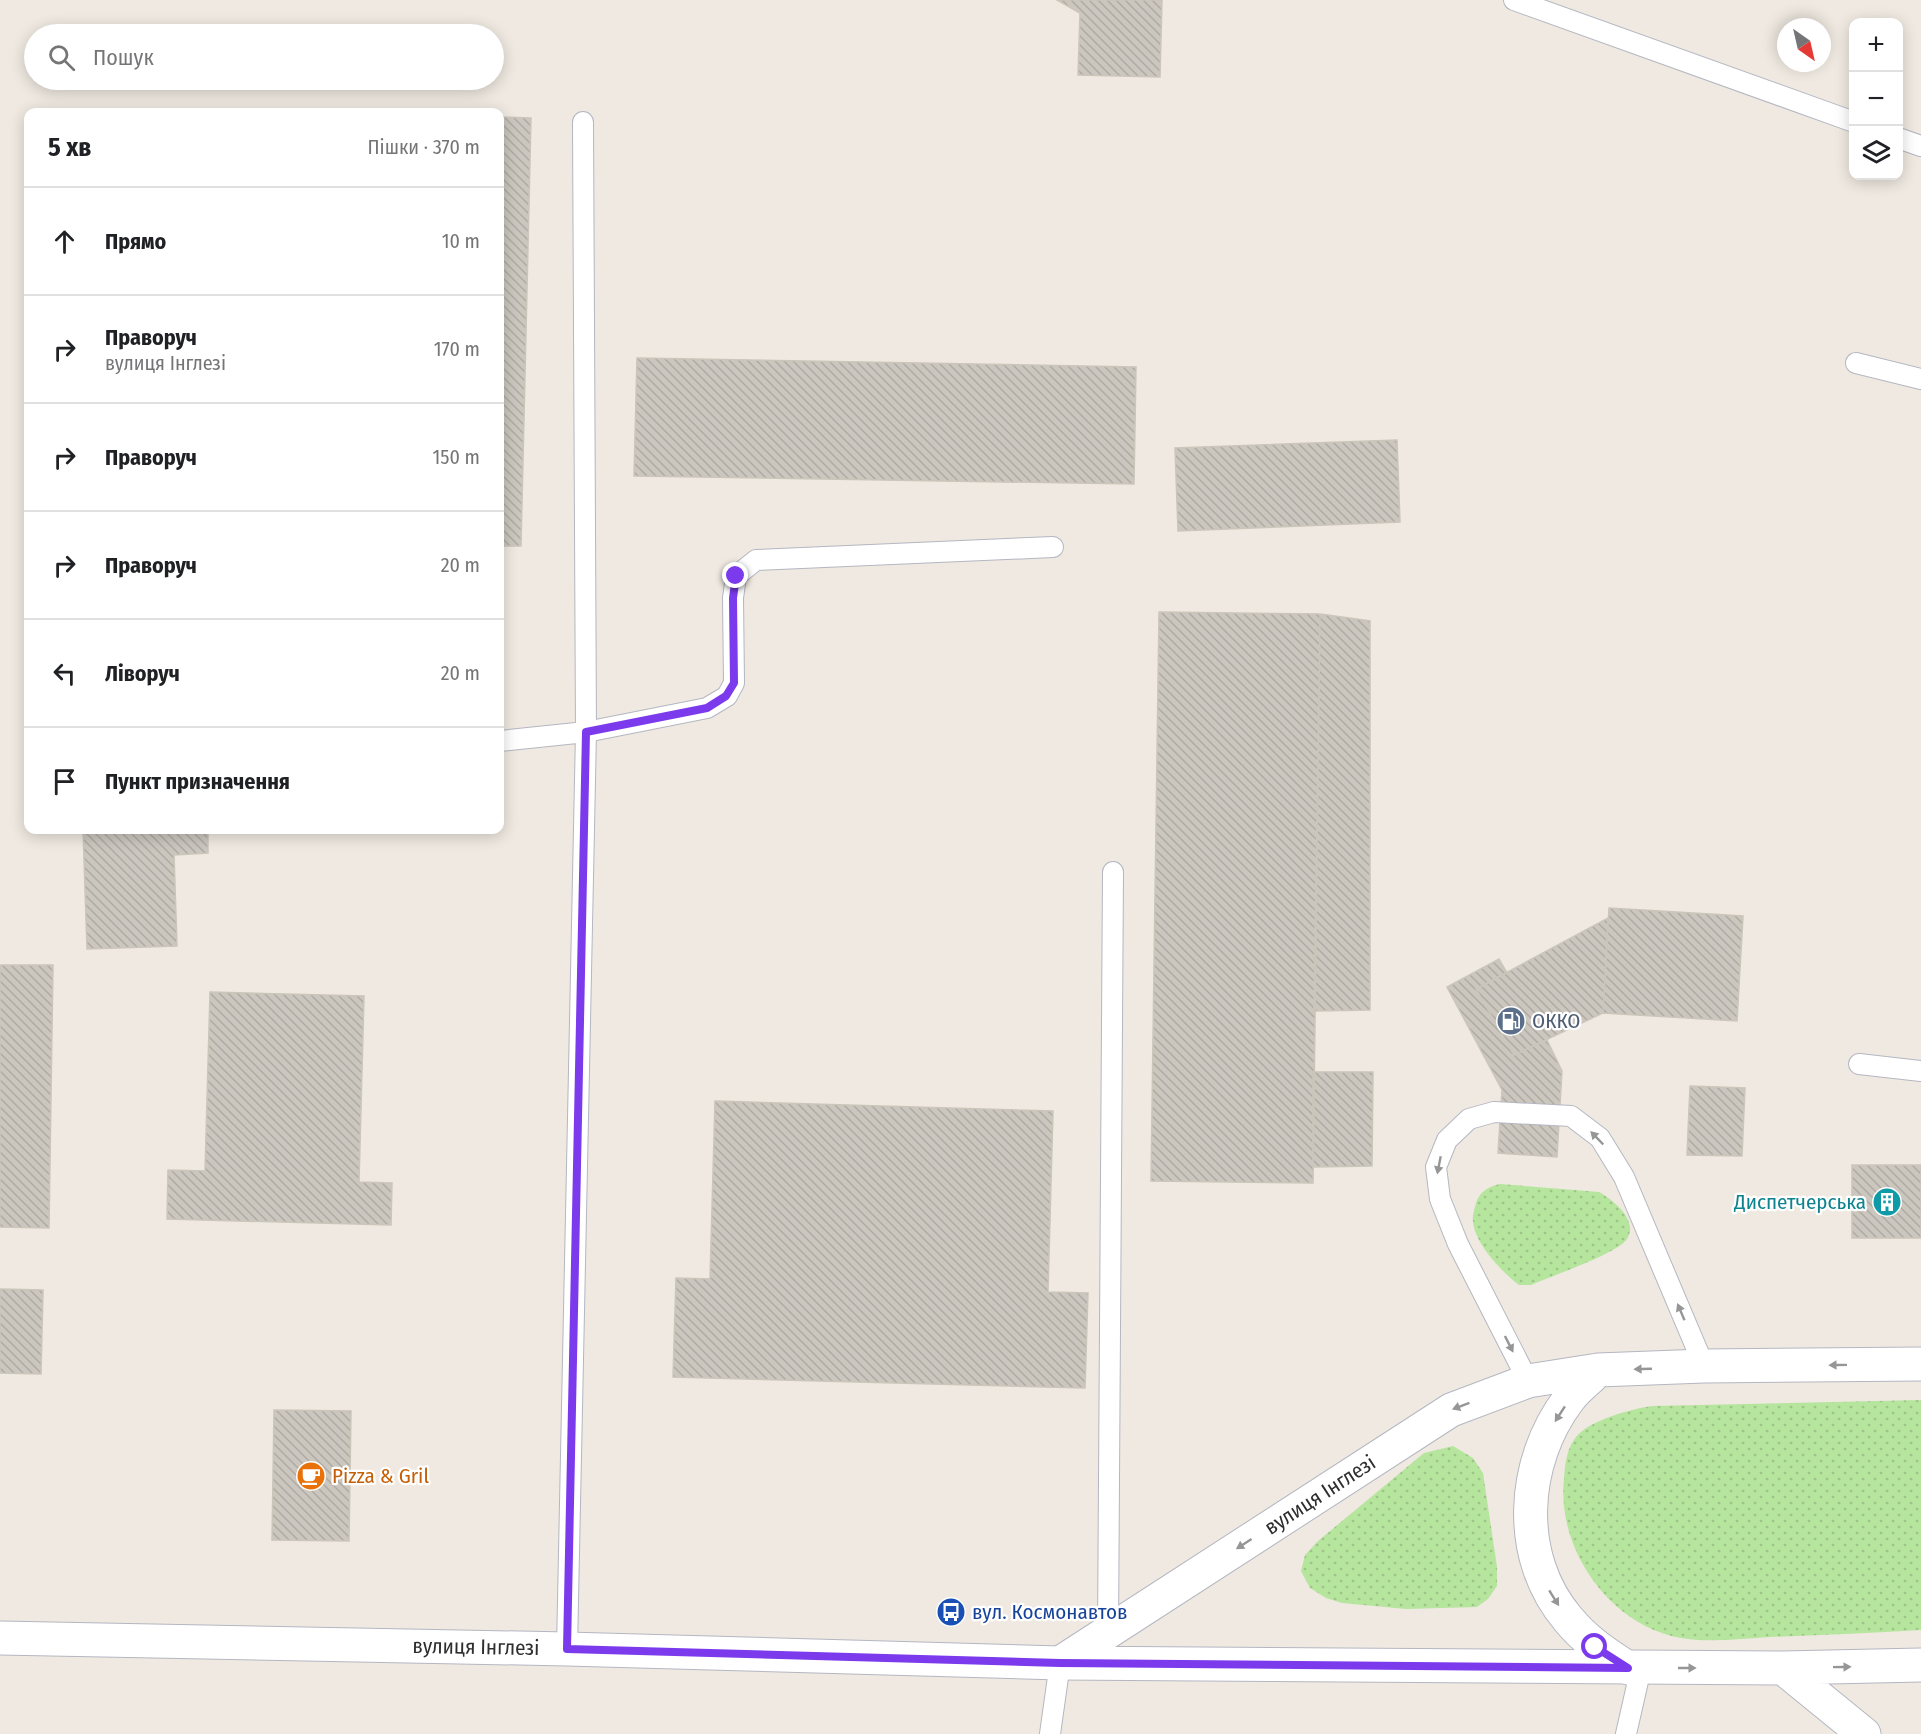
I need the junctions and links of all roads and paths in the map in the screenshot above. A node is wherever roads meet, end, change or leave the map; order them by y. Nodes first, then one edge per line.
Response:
1 (1514, 0) edge
2 (1849, 120) edge
3 (583, 122) dead end
4 (1903, 139) edge
5 (1921, 146) edge
6 (1856, 363) dead end
7 (1921, 379) edge
8 (1053, 547) dead end
9 (586, 732) junction
10 (504, 741) edge
11 (1113, 873) dead end
12 (1859, 1064) dead end
13 (1921, 1071) edge
14 (1921, 1364) edge
15 (1704, 1366) junction
16 (1599, 1370) junction
17 (1528, 1381) junction
18 (1108, 1632) junction
19 (0, 1638) edge
20 (567, 1649) junction
21 (1060, 1663) junction
22 (1921, 1665) edge
23 (1634, 1668) junction
24 (1783, 1668) junction
25 (1050, 1734) edge
26 (1626, 1734) edge
27 (1864, 1734) edge

1 - 2 lane
3 - 9 lane
4 - 5 lane
6 - 7 lane
8 - 9 lane
9 - 10 lane
9 - 20 lane
11 - 18 lane
12 - 13 lane
14 -> 15 main road, вулиця Інглезі
15 -> 16 main road, вулиця Інглезі
15 -> 17 lane
16 - 17 main road, вулиця Інглезі
16 -> 23 main road
17 -> 18 main road, вулиця Інглезі
18 - 21 main road, вулиця Інглезі
19 - 20 main road, вулиця Інглезі
20 - 21 main road, вулиця Інглезі
21 - 23 main road, вулиця Інглезі
21 - 25 lane
24 -> 22 main road, вулиця Інглезі
23 -> 24 main road, вулиця Інглезі
23 - 26 lane
24 - 27 main road

